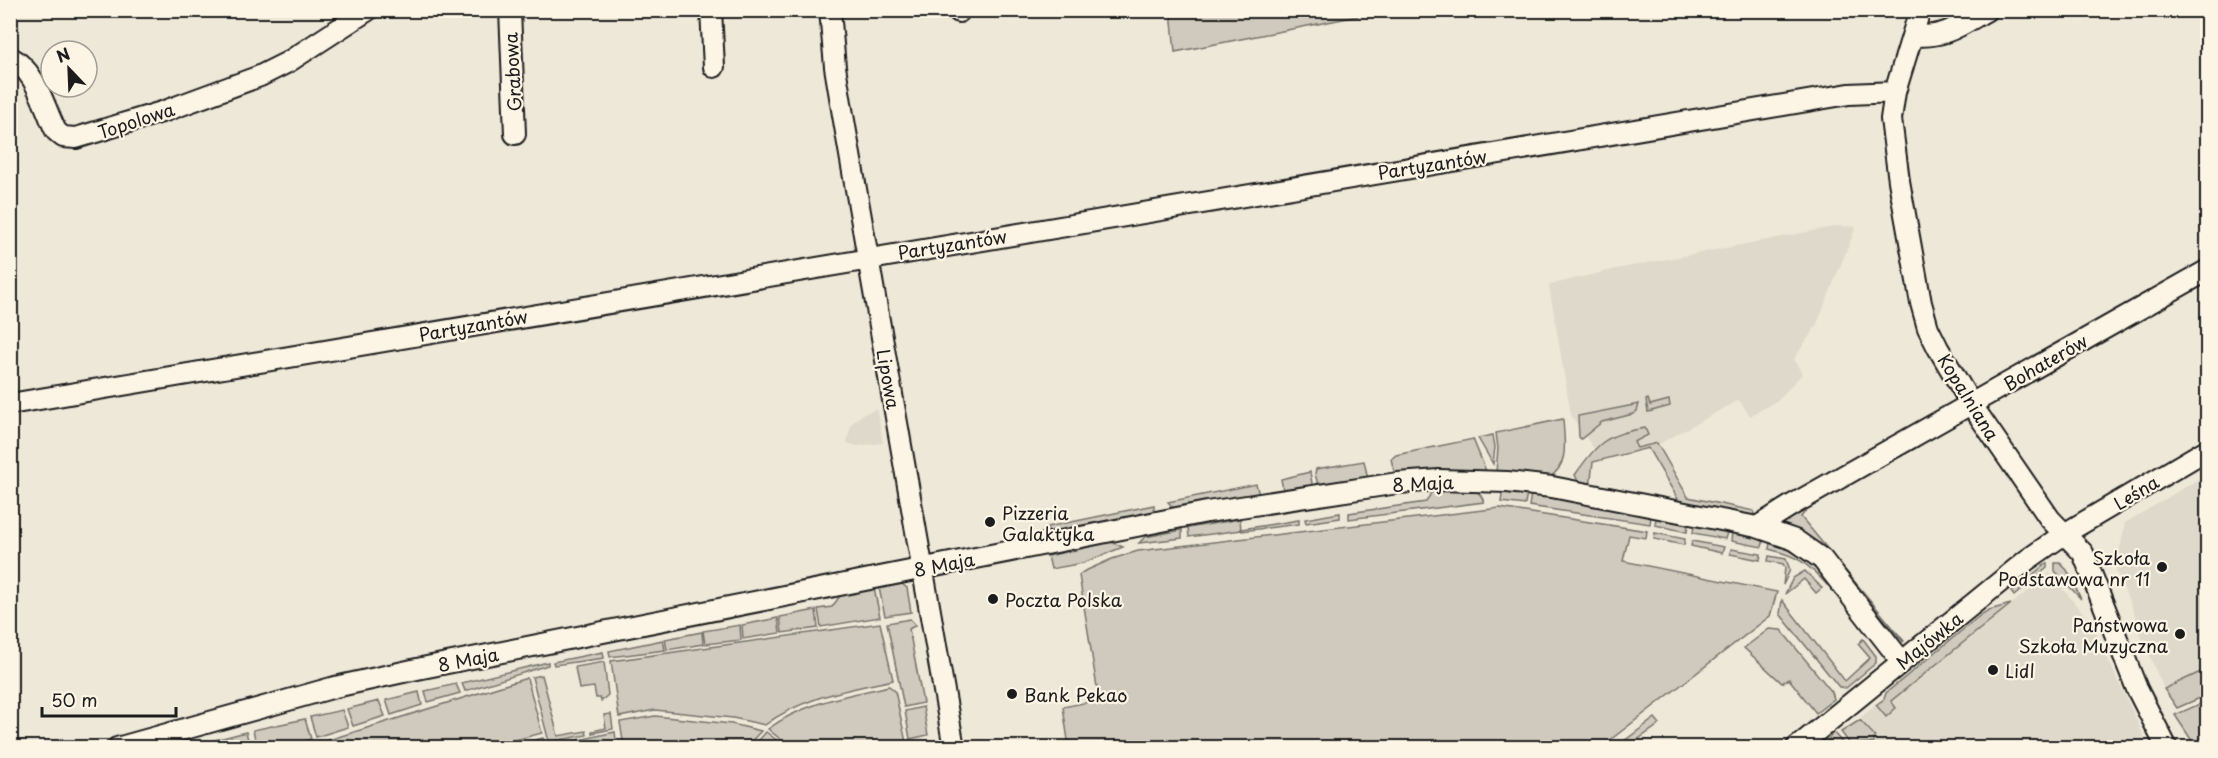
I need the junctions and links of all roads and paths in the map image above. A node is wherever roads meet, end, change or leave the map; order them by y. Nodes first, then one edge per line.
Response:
1 (368, 10) edge
2 (510, 10) edge
3 (711, 10) edge
4 (830, 10) edge
5 (1920, 10) edge
6 (1987, 10) edge
7 (1913, 35) junction
8 (11, 57) edge
9 (714, 67) dead end
10 (1895, 92) junction
11 (515, 134) dead end
12 (869, 258) junction
13 (2208, 270) edge
14 (10, 404) edge
15 (1971, 404) junction
16 (2208, 449) edge
17 (1757, 527) junction
18 (2064, 534) junction
19 (922, 568) junction
20 (1902, 662) junction
21 (117, 747) edge
22 (954, 747) edge
23 (1796, 747) edge
24 (2167, 747) edge

1 - 8 street, Topolowa
2 - 11 street, Grabowa
3 - 9 street
4 - 12 street, Lipowa
5 - 7 street, Kopalniana
6 - 7 street
7 - 10 street, Kopalniana
10 - 12 street, Partyzantów
10 - 15 street, Kopalniana
12 - 14 street, Partyzantów
12 - 19 street, Lipowa
13 - 15 street, Bohaterów
15 - 17 street, Bohaterów
15 - 18 street, Kopalniana
16 - 18 street, Leśna
17 - 19 street, 8 Maja
17 - 20 street, 8 Maja
18 - 20 street, Majówka
18 - 24 street, Kopalniana
19 - 21 street, 8 Maja
19 - 22 street, Lipowa
20 - 23 street, Majówka

